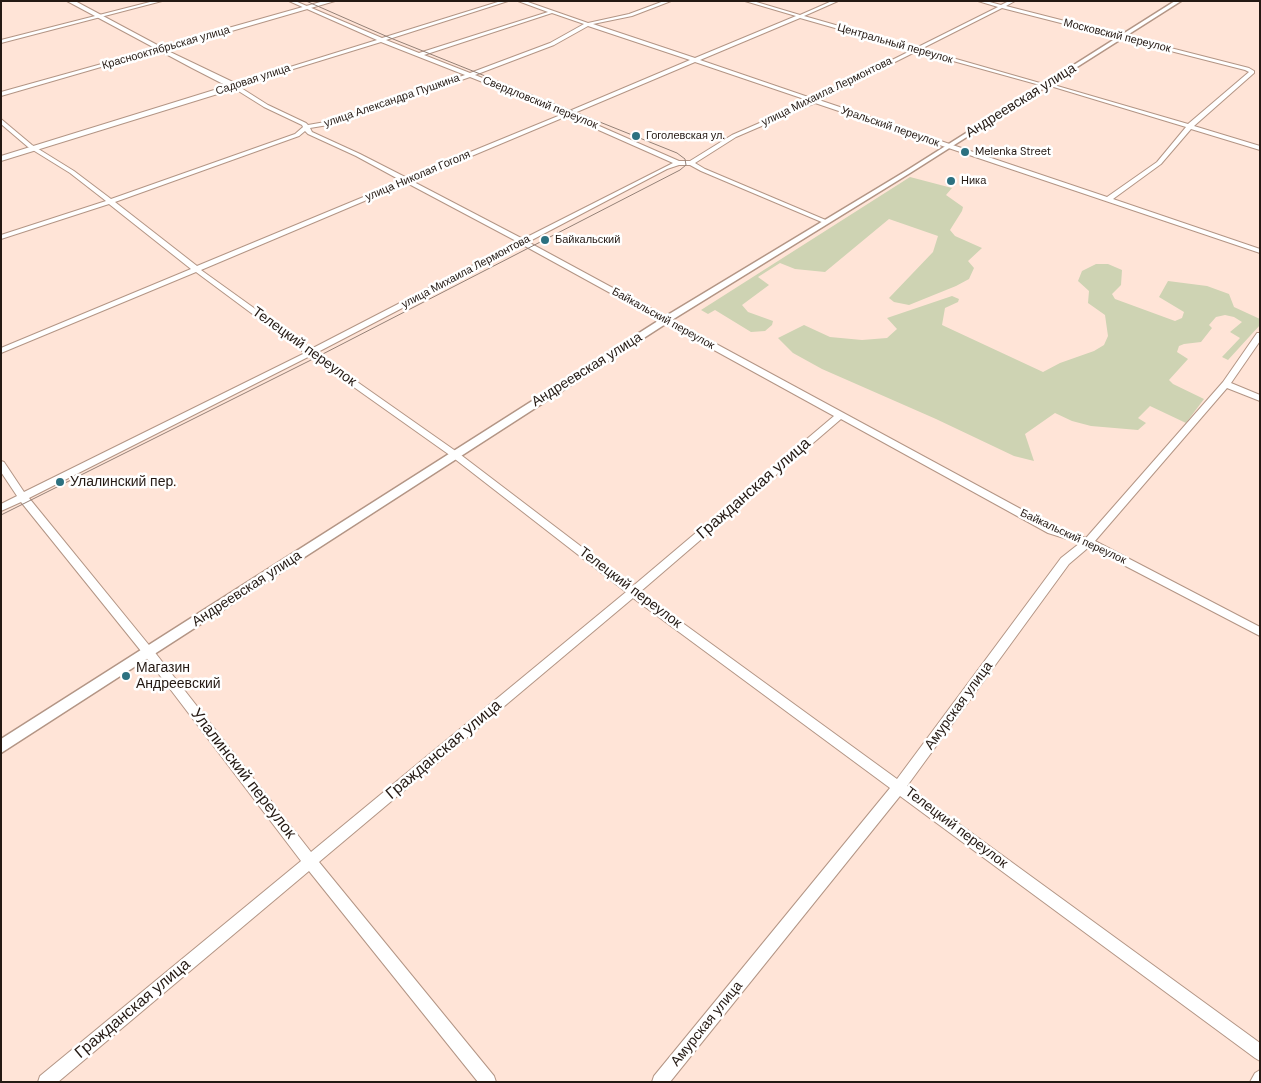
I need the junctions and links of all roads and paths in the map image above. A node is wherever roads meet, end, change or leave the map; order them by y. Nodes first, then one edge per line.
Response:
1 (70, 1) edge
2 (160, 1) edge
3 (291, 1) edge
4 (332, 1) edge
5 (506, 1) edge
6 (520, 1) edge
7 (669, 1) edge
8 (747, 1) edge
9 (836, 1) edge
10 (980, 1) edge
11 (1013, 1) edge
12 (1179, 1) edge
13 (1002, 7) junction
14 (307, 8) junction
15 (552, 12) junction
16 (99, 16) junction
17 (799, 17) junction
18 (588, 24) junction
19 (1123, 37) junction
20 (379, 39) junction
21 (1, 42) edge
22 (161, 50) junction
23 (915, 50) junction
24 (418, 55) junction
25 (693, 61) junction
26 (470, 75) junction
27 (1046, 85) junction
28 (234, 86) junction
29 (1, 94) edge
30 (814, 101) junction
31 (566, 113) junction
32 (1, 121) edge
33 (1189, 127) junction
34 (306, 128) junction
35 (948, 146) junction
36 (1260, 148) edge
37 (35, 149) junction
38 (1, 159) edge
39 (678, 163) junction
40 (692, 163) junction
41 (406, 181) junction
42 (1108, 200) junction
43 (110, 202) junction
44 (826, 222) junction
45 (1, 236) edge
46 (522, 243) junction
47 (1260, 251) edge
48 (196, 269) junction
49 (664, 321) junction
50 (1260, 334) edge
51 (1, 351) edge
52 (310, 353) junction
53 (1226, 384) junction
54 (1260, 398) edge
55 (840, 415) junction
56 (454, 454) junction
57 (1, 464) edge
58 (23, 497) junction
59 (1, 508) edge
60 (1088, 542) junction
61 (633, 592) junction
62 (1260, 632) edge
63 (149, 653) junction
64 (1, 747) edge
65 (900, 787) junction
66 (310, 862) junction
67 (1260, 1054) edge
68 (1260, 1078) edge
69 (46, 1082) edge
70 (488, 1082) edge
71 (660, 1082) edge
72 (1258, 1082) edge

1 - 16 main road, Байкальский переулок
2 - 16 street
3 - 14 street, Свердловский переулок
4 - 14 main road, Краснооктябрьская улица
5 - 20 street, Садовая улица
6 - 15 street, Уральский переулок
7 - 18 street, улица Александра Пушкина
8 - 17 street, Центральный переулок
9 - 17 street, улица Николая Гоголя
10 - 13 street, Московский переулок
11 - 13 street, улица Михаила Лермонтова
12 - 19 street, Андреевская улица
13 - 19 street, Московский переулок
13 - 23 street, улица Михаила Лермонтова
14 - 20 street, Свердловский переулок
14 - 22 main road, Краснооктябрьская улица
15 - 18 street, Уральский переулок
15 - 24 street
16 - 21 street
16 - 22 main road, Байкальский переулок
17 - 23 street, Центральный переулок
17 - 25 street, улица Николая Гоголя
18 - 25 street, Уральский переулок
18 - 26 street, улица Александра Пушкина
19 - 27 street, Андреевская улица
19 - 33 street, Московский переулок
20 - 24 street, Свердловский переулок
20 - 28 street, Садовая улица
22 - 28 main road, Байкальский переулок
22 - 29 street, Краснооктябрьская улица
23 - 27 street, Центральный переулок
23 - 30 street, улица Михаила Лермонтова
24 - 26 street, Свердловский переулок
25 - 30 street, Уральский переулок
25 - 31 street, улица Николая Гоголя
26 - 31 street, Свердловский переулок
26 - 34 street, улица Александра Пушкина
27 - 33 street, Центральный переулок
27 - 35 street, Андреевская улица
28 - 34 street, Байкальский переулок
28 - 37 main road, Садовая улица
30 - 35 street, Уральский переулок
30 - 40 street, улица Михаила Лермонтова
31 - 39 street, Свердловский переулок
31 - 41 street, улица Николая Гоголя
32 - 37 street, Телецкий переулок
33 - 36 street, Центральный переулок
33 - 42 street
34 - 41 street, Байкальский переулок
34 - 43 street, улица Александра Пушкина
35 - 42 street, Уральский переулок
35 - 44 street, Андреевская улица
37 - 38 main road, Садовая улица
37 - 43 street, Телецкий переулок
39 - 40 street, улица Михаила Лермонтова
39 - 46 street, улица Михаила Лермонтова
40 - 44 street
41 - 46 street, Байкальский переулок
41 - 48 street, улица Николая Гоголя
42 - 47 street, Уральский переулок
43 - 45 street, улица Александра Пушкина
43 - 48 street, Телецкий переулок
44 - 49 street, Андреевская улица
46 - 49 street, Байкальский переулок
46 - 52 street, улица Михаила Лермонтова
48 - 51 street, улица Николая Гоголя
48 - 52 street, Телецкий переулок
49 - 55 street, Байкальский переулок
49 - 56 street, Андреевская улица
50 - 53 street, Амурская улица
52 - 56 street, Телецкий переулок
52 - 58 street, улица Михаила Лермонтова
53 - 54 street
53 - 60 street, Амурская улица
55 - 60 street, Байкальский переулок
55 - 61 street, Гражданская улица
56 - 61 street, Телецкий переулок
56 - 63 street, Андреевская улица
57 - 58 street, Улалинский переулок
58 - 59 street, улица Михаила Лермонтова
58 - 63 street, Улалинский переулок
60 - 62 street, Байкальский переулок
60 - 65 street, Амурская улица
61 - 65 street, Телецкий переулок
61 - 66 street, Гражданская улица
63 - 64 street, Андреевская улица
63 - 66 street, Улалинский переулок
65 - 67 street, Телецкий переулок
65 - 71 street, Амурская улица
66 - 69 street, Гражданская улица
66 - 70 street, Улалинский переулок
68 - 72 street

